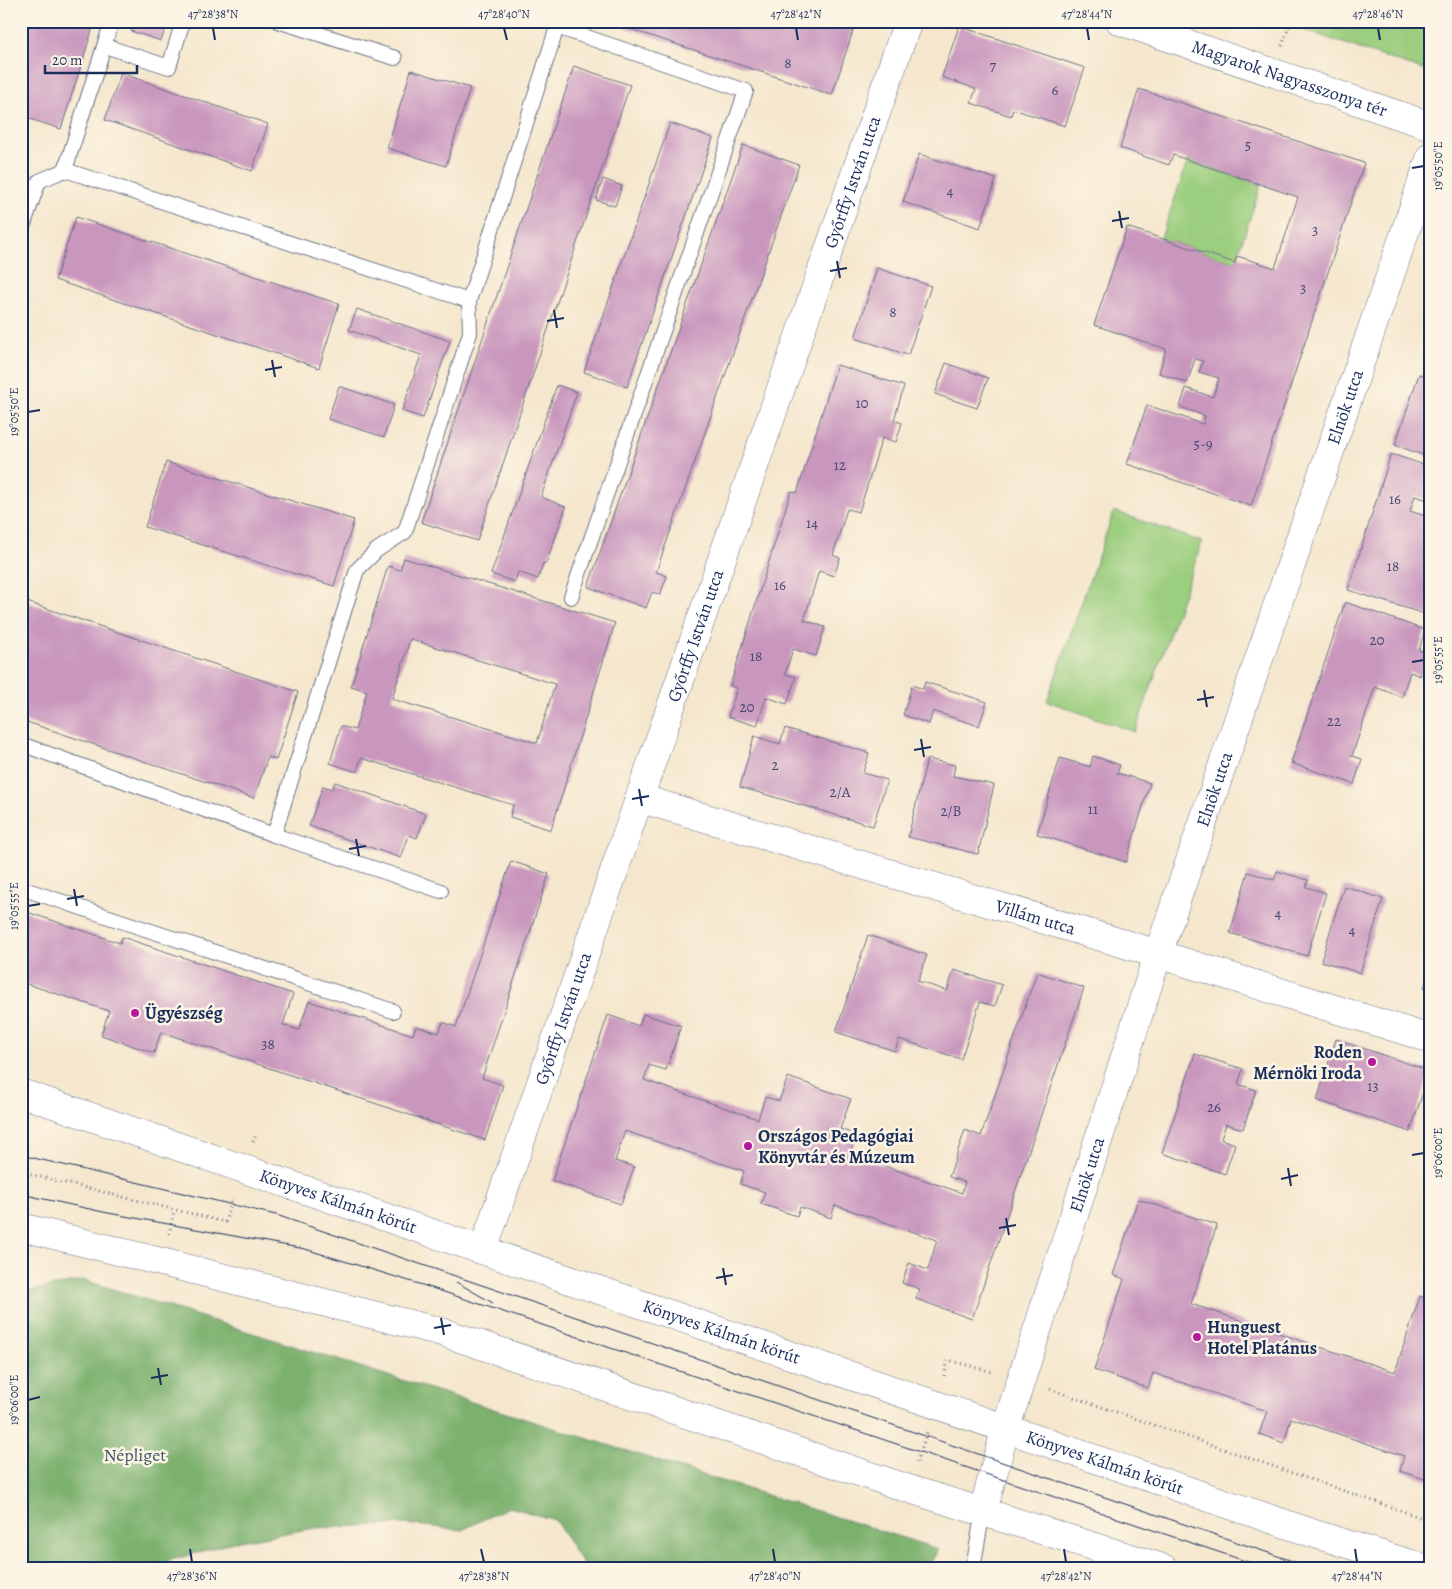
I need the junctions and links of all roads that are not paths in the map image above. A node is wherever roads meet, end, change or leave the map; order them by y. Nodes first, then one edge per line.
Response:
1 (112, 21) edge
2 (183, 21) edge
3 (278, 21) edge
4 (908, 21) edge
5 (1120, 21) edge
6 (558, 24) edge
7 (105, 46) junction
8 (395, 58) dead end
9 (1431, 126) edge
10 (1431, 156) edge
11 (65, 170) junction
12 (21, 232) edge
13 (469, 301) junction
14 (571, 597) dead end
15 (21, 744) edge
16 (639, 798) junction
17 (274, 835) junction
18 (21, 888) edge
19 (441, 890) dead end
20 (1158, 954) junction
21 (393, 1011) dead end
22 (1431, 1039) edge
23 (21, 1092) edge
24 (21, 1227) edge
25 (483, 1250) junction
26 (1006, 1427) junction
27 (983, 1511) junction
28 (973, 1568) edge
29 (1163, 1568) edge
30 (1424, 1568) edge

1 - 7 lane
2 - 7 lane
3 - 8 lane
4 - 16 street, Győrffy István utca
5 - 9 street, Magyarok Nagyasszonya tér
6 - 13 lane
6 - 14 lane
7 - 11 lane
10 - 20 street, Elnök utca
11 - 12 lane
11 - 13 lane
13 - 17 lane
15 - 17 lane
16 - 20 street, Villám utca
16 - 25 street, Győrffy István utca
17 - 19 lane
18 - 21 lane
20 - 22 street, Villám utca
20 - 26 street, Elnök utca
23 - 25 street, Könyves Kálmán körút
24 - 27 street
25 - 26 street, Könyves Kálmán körút
26 - 27 street, Elnök utca
26 - 30 street, Könyves Kálmán körút
27 - 28 lane
27 - 29 street

